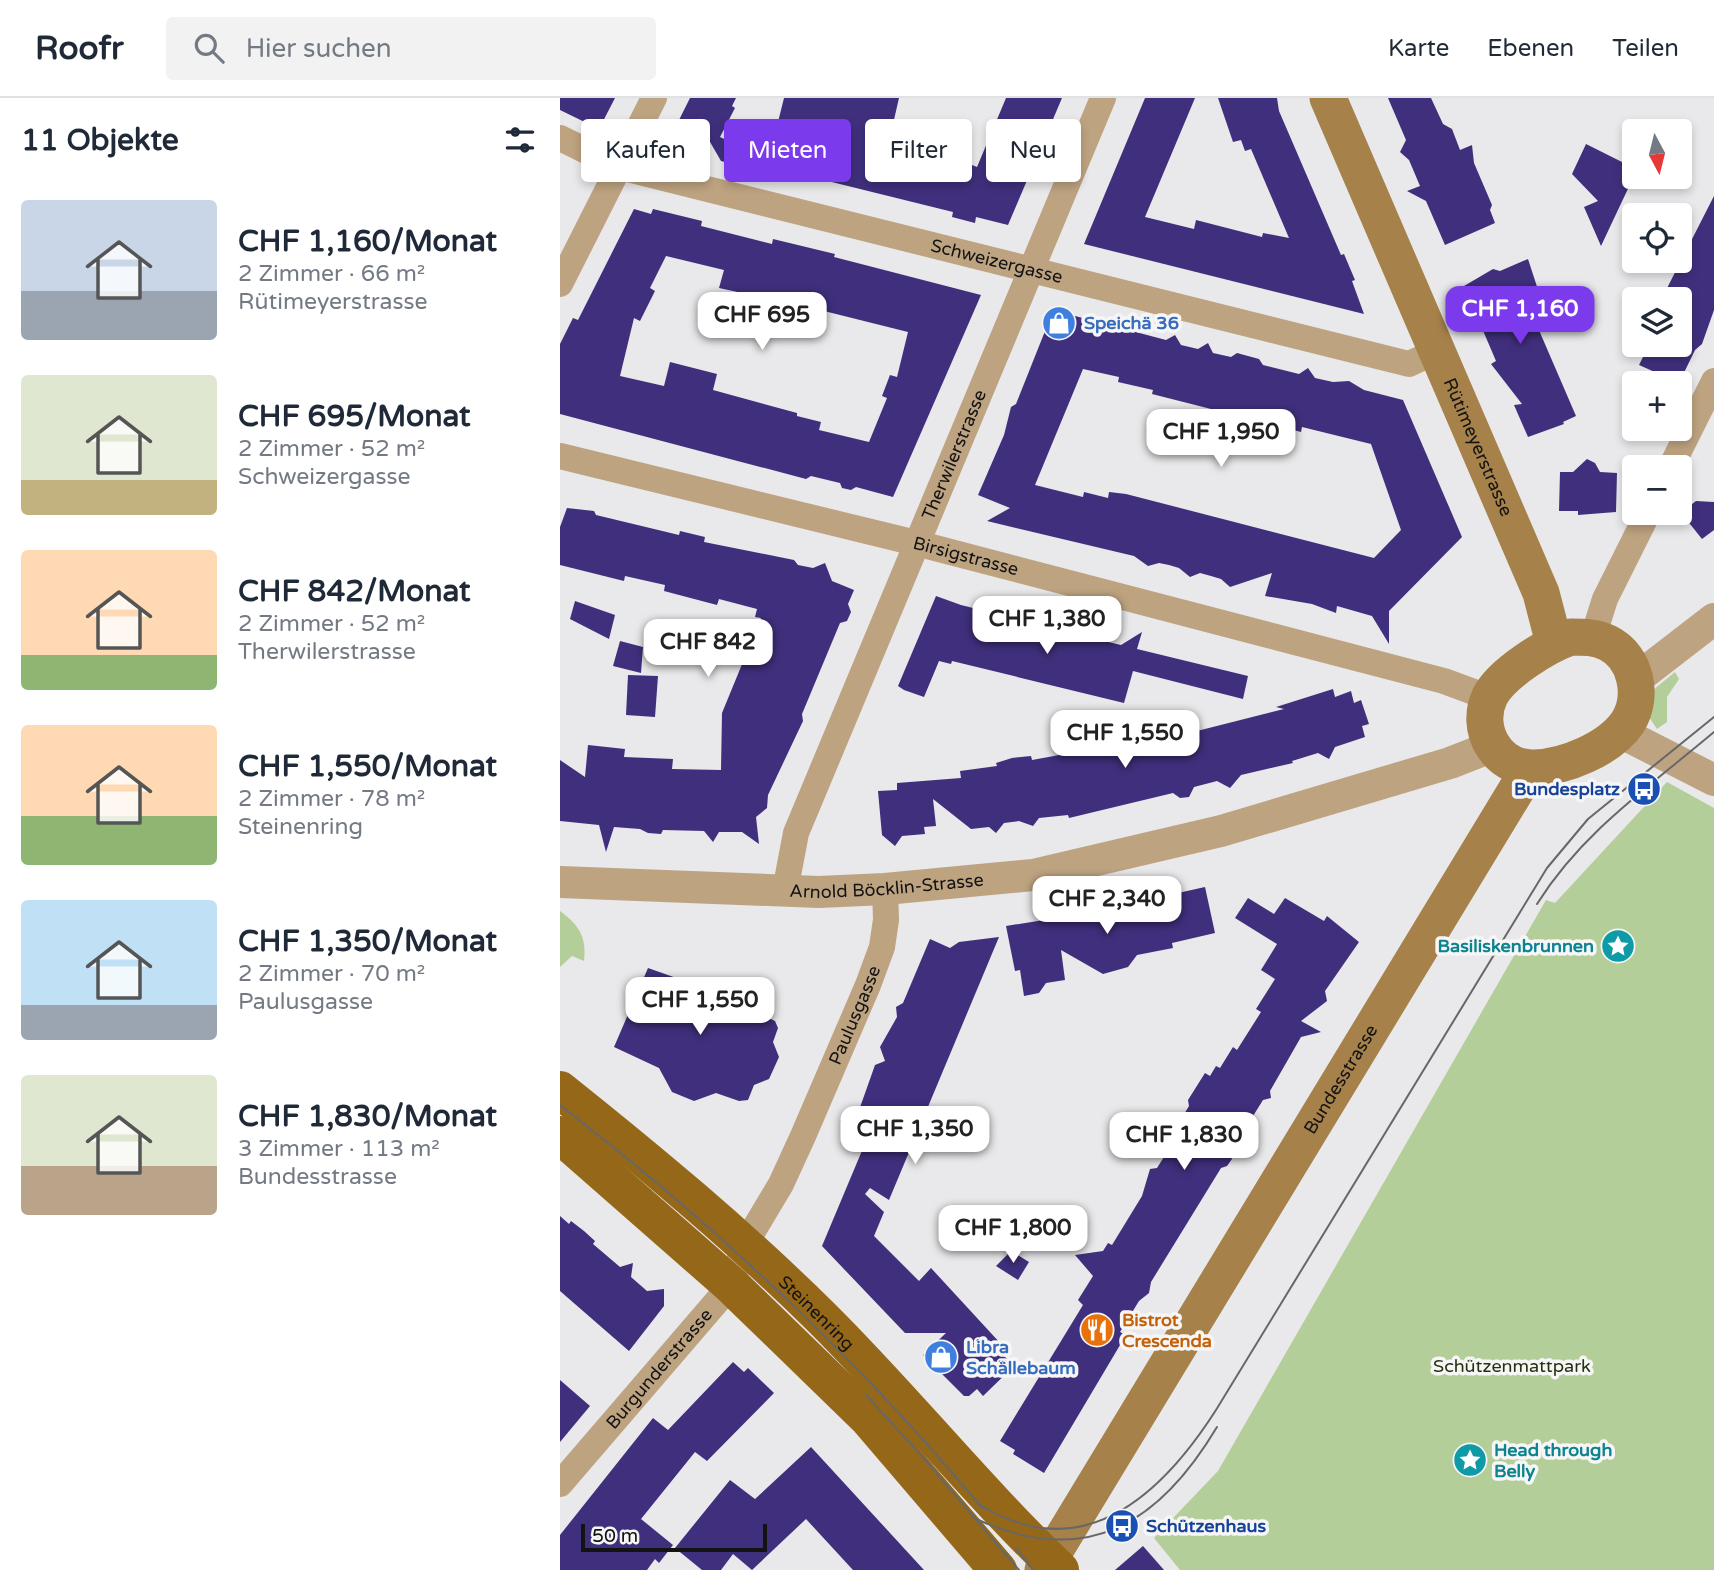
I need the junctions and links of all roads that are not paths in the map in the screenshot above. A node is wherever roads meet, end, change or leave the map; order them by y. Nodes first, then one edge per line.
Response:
1 (654, 98) edge
2 (1103, 98) edge
3 (1328, 98) edge
4 (643, 119) edge
5 (560, 138) edge
6 (581, 148) edge
7 (611, 182) edge
8 (680, 182) edge
9 (1031, 268) junction
10 (560, 284) edge
11 (1437, 351) junction
12 (1714, 381) edge
13 (1677, 455) edge
14 (560, 456) edge
15 (1642, 525) edge
16 (916, 543) junction
17 (1714, 619) edge
18 (1593, 638) junction
19 (1555, 643) junction
20 (1635, 680) junction
21 (1490, 698) junction
22 (1620, 732) junction
23 (1491, 747) junction
24 (1529, 769) junction
25 (1714, 780) edge
26 (560, 882) edge
27 (885, 889) junction
28 (785, 891) junction
29 (560, 1090) edge
30 (560, 1135) edge
31 (744, 1246) junction
32 (731, 1285) junction
33 (560, 1484) edge
34 (1051, 1567) edge
35 (998, 1570) edge

1 - 4 street
2 - 9 street, Therwilerstrasse
3 - 11 main road, Rütimeyerstrasse
5 - 6 street, Schweizergasse
7 - 10 street
8 - 9 street, Schweizergasse
9 - 11 street, Schweizergasse
9 - 16 street, Therwilerstrasse
11 - 19 main road, Rütimeyerstrasse
12 - 13 street
14 - 16 street, Birsigstrasse
15 - 18 street
16 - 21 street, Birsigstrasse
16 - 28 street, Therwilerstrasse
17 - 20 street
18 - 19 main road
18 - 20 main road
19 - 21 main road
20 - 22 main road
21 - 23 main road
22 - 24 main road
22 - 25 street
23 - 24 main road
23 - 27 street, Arnold Böcklin-Strasse
24 - 34 main road, Bundesstrasse
26 - 28 street, Arnold Böcklin-Strasse
27 - 28 street, Arnold Böcklin-Strasse
27 - 31 street, Paulusgasse
29 - 31 main road, Steinenring
30 - 32 main road
31 - 32 street, Burgunderstrasse
31 - 34 main road, Steinenring
32 - 33 street, Burgunderstrasse
32 - 35 main road

